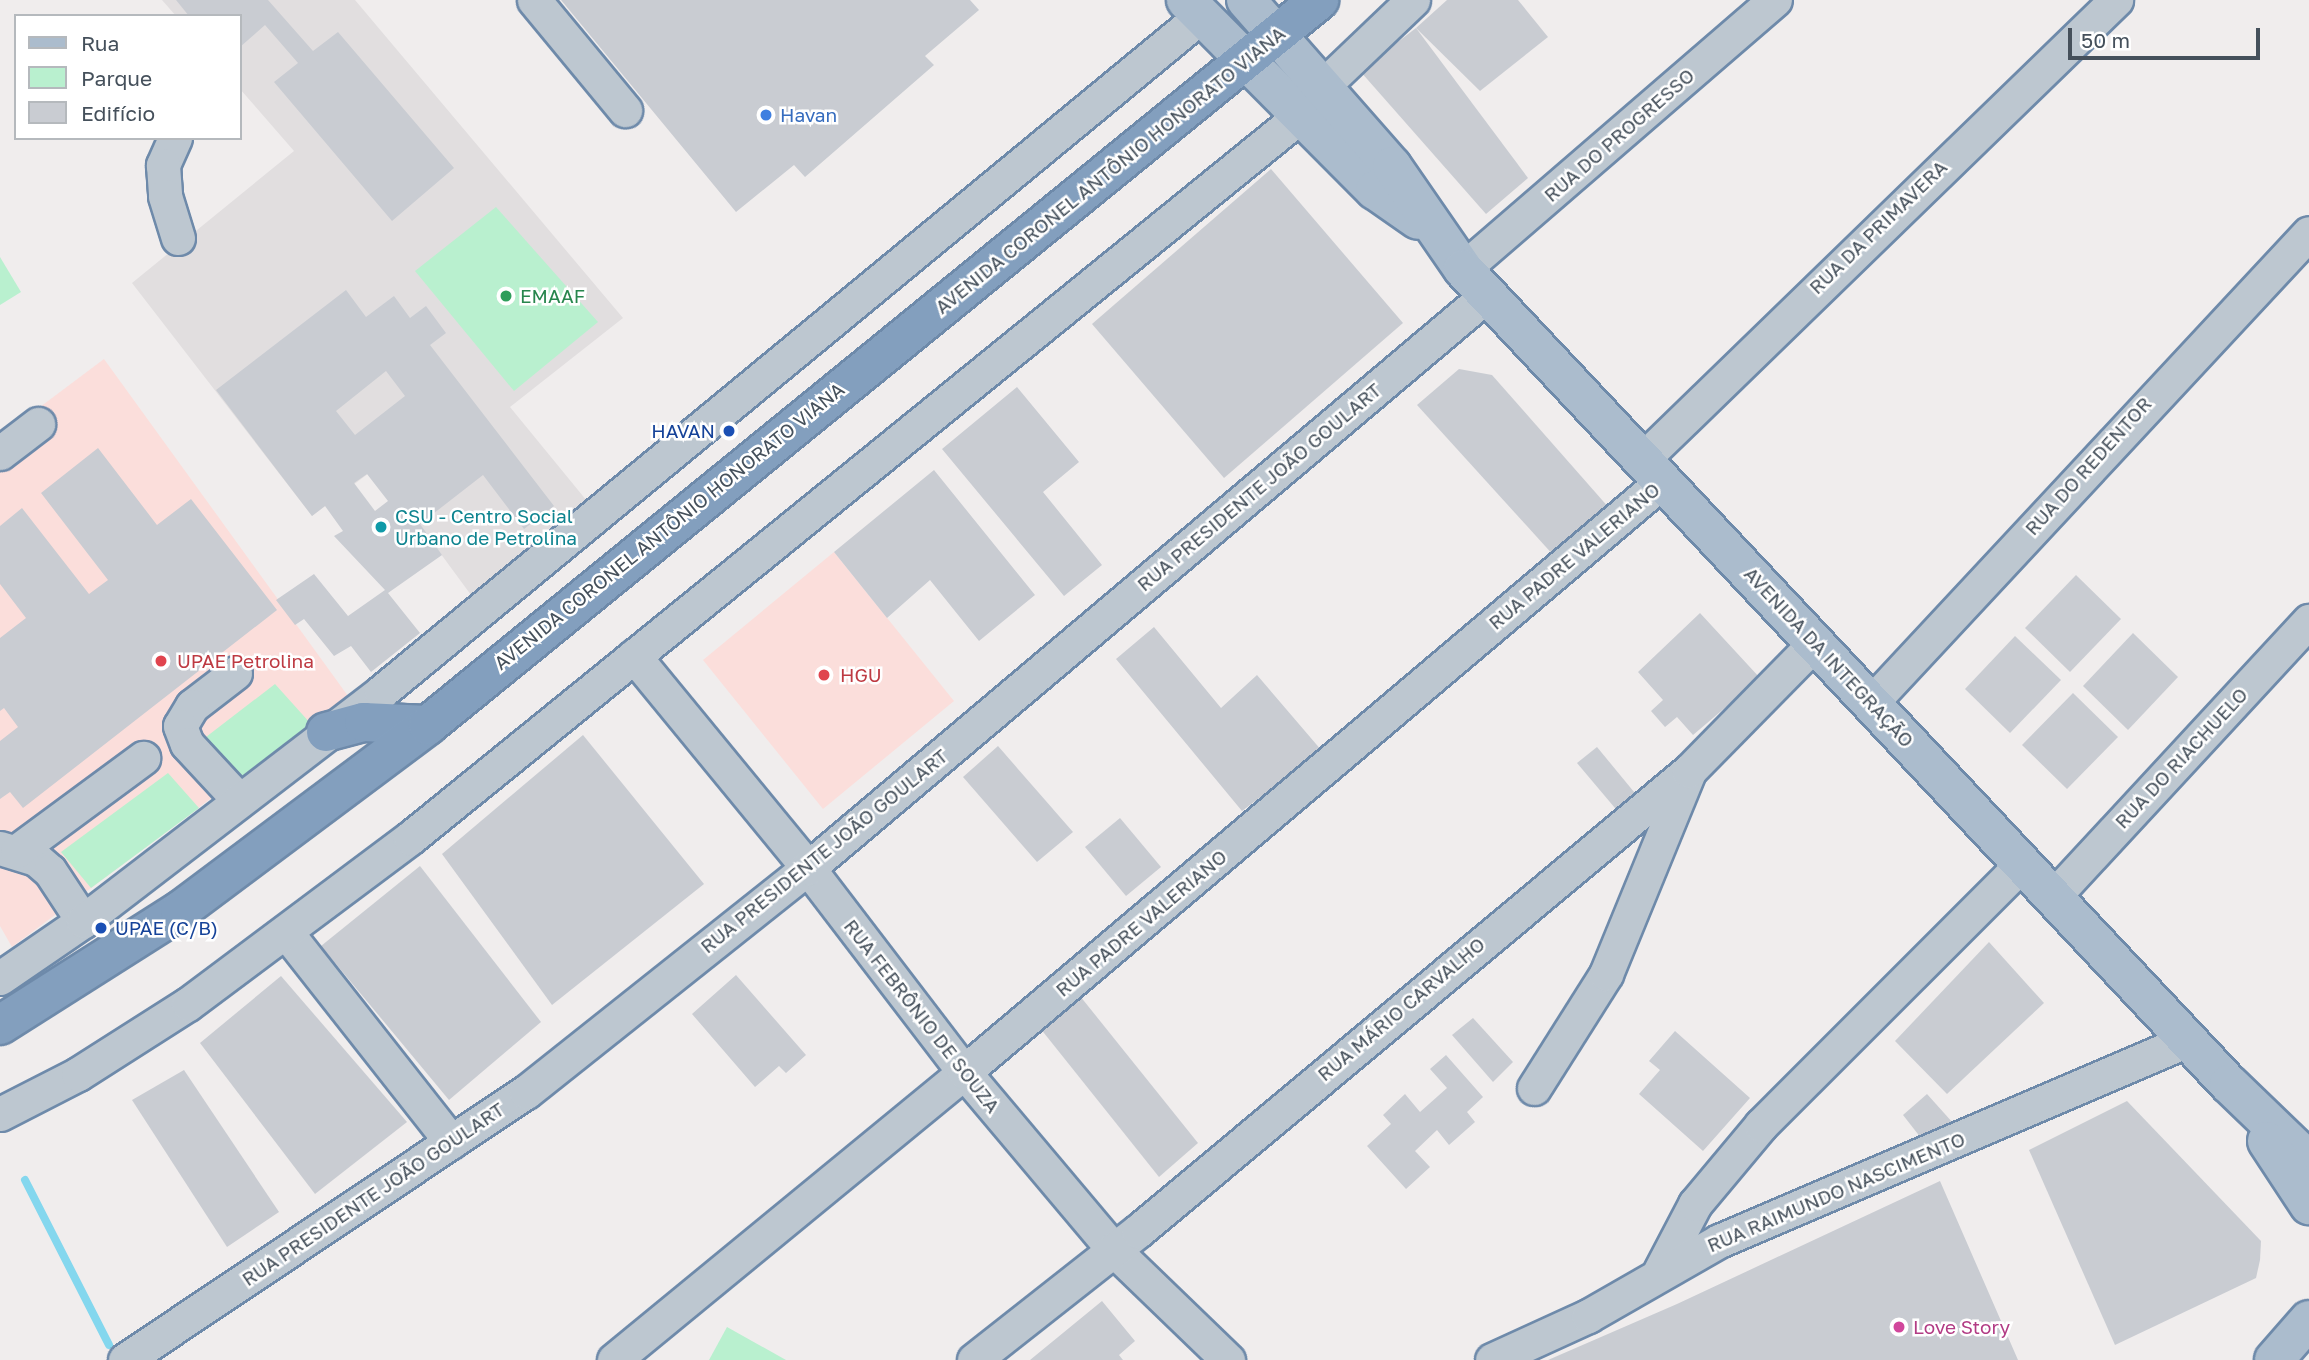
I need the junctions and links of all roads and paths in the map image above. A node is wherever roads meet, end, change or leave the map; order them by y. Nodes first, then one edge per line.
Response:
1 (534, 0) edge
2 (1246, 0) edge
3 (1319, 0) edge
4 (1413, 0) edge
5 (1775, 0) edge
6 (2116, 0) edge
7 (1194, 8) edge
8 (1278, 36) junction
9 (1244, 63) junction
10 (1324, 85) junction
11 (625, 110) dead end
12 (1300, 116) junction
13 (174, 140) edge
14 (1432, 229) junction
15 (2309, 233) edge
16 (178, 238) dead end
17 (1475, 282) junction
18 (38, 424) dead end
19 (0, 453) edge
20 (1654, 469) junction
21 (2309, 621) edge
22 (1815, 643) junction
23 (634, 656) junction
24 (235, 673) dead end
25 (1871, 703) junction
26 (428, 725) junction
27 (326, 732) junction
28 (143, 758) dead end
29 (1689, 771) junction
30 (239, 800) junction
31 (8, 850) edge
32 (2023, 863) junction
33 (808, 868) junction
34 (2054, 896) junction
35 (83, 921) junction
36 (286, 932) junction
37 (0, 978) edge
38 (0, 1025) edge
39 (2188, 1040) junction
40 (964, 1072) junction
41 (2229, 1084) junction
42 (1534, 1088) dead end
43 (0, 1114) edge
44 (451, 1142) junction
45 (2309, 1161) edge
46 (2309, 1205) edge
47 (1113, 1249) junction
48 (1660, 1271) junction
49 (2309, 1320) edge
50 (125, 1360) edge
51 (614, 1360) edge
52 (974, 1360) edge
53 (1228, 1360) edge
54 (1493, 1360) edge
55 (2274, 1360) edge

1 - 11 street
2 - 8 main road, AVENIDA DA INTEGRAÇÃO
3 - 8 highway, AVENIDA CORONEL ANTÔNIO HONORATO VIANA
4 - 10 street
5 - 17 street, RUA DO PROGRESSO
6 - 20 street, RUA DA PRIMAVERA
7 - 9 main road, AVENIDA DA INTEGRAÇÃO
7 - 27 street
8 - 9 highway, AVENIDA CORONEL ANTÔNIO HONORATO VIANA
8 - 10 main road, AVENIDA DA INTEGRAÇÃO
9 - 12 main road, AVENIDA DA INTEGRAÇÃO
9 - 26 highway, AVENIDA CORONEL ANTÔNIO HONORATO VIANA
10 - 14 main road, AVENIDA DA INTEGRAÇÃO
12 - 14 main road, AVENIDA DA INTEGRAÇÃO
12 - 23 street
13 - 16 street
14 - 17 main road, AVENIDA DA INTEGRAÇÃO
15 - 25 street, RUA DO REDENTOR
17 - 20 main road, AVENIDA DA INTEGRAÇÃO
17 - 33 street, RUA PRESIDENTE JOÃO GOULART
18 - 19 street
20 - 22 main road, AVENIDA DA INTEGRAÇÃO
20 - 40 street, RUA PADRE VALERIANO
21 - 34 street, RUA DO RIACHUELO
22 - 25 main road, AVENIDA DA INTEGRAÇÃO
22 - 29 street, RUA MÁRIO CARVALHO
23 - 33 street, RUA FEBRÔNIO DE SOUZA
23 - 36 street
24 - 30 street
25 - 32 main road, AVENIDA DA INTEGRAÇÃO
26 - 27 highway
26 - 38 highway, AVENIDA CORONEL ANTÔNIO HONORATO VIANA
27 - 30 street
28 - 31 street
29 - 42 street
29 - 47 street, RUA MÁRIO CARVALHO
30 - 35 street
31 - 35 street
32 - 34 main road, AVENIDA DA INTEGRAÇÃO
32 - 48 street
33 - 40 street, RUA FEBRÔNIO DE SOUZA
33 - 44 street, RUA PRESIDENTE JOÃO GOULART
34 - 39 main road, AVENIDA DA INTEGRAÇÃO
35 - 37 street
36 - 43 street
36 - 44 street
39 - 41 main road, AVENIDA DA INTEGRAÇÃO
39 - 48 street, RUA RAIMUNDO NASCIMENTO
40 - 47 street, RUA FEBRÔNIO DE SOUZA
40 - 51 street, RUA PADRE VALERIANO
41 - 45 main road, AVENIDA DA INTEGRAÇÃO
41 - 46 main road, AVENIDA DA INTEGRAÇÃO
44 - 50 street, RUA PRESIDENTE JOÃO GOULART
47 - 52 street, RUA MÁRIO CARVALHO
47 - 53 street, RUA FEBRÔNIO DE SOUZA
48 - 54 street, RUA RAIMUNDO NASCIMENTO
49 - 55 main road

